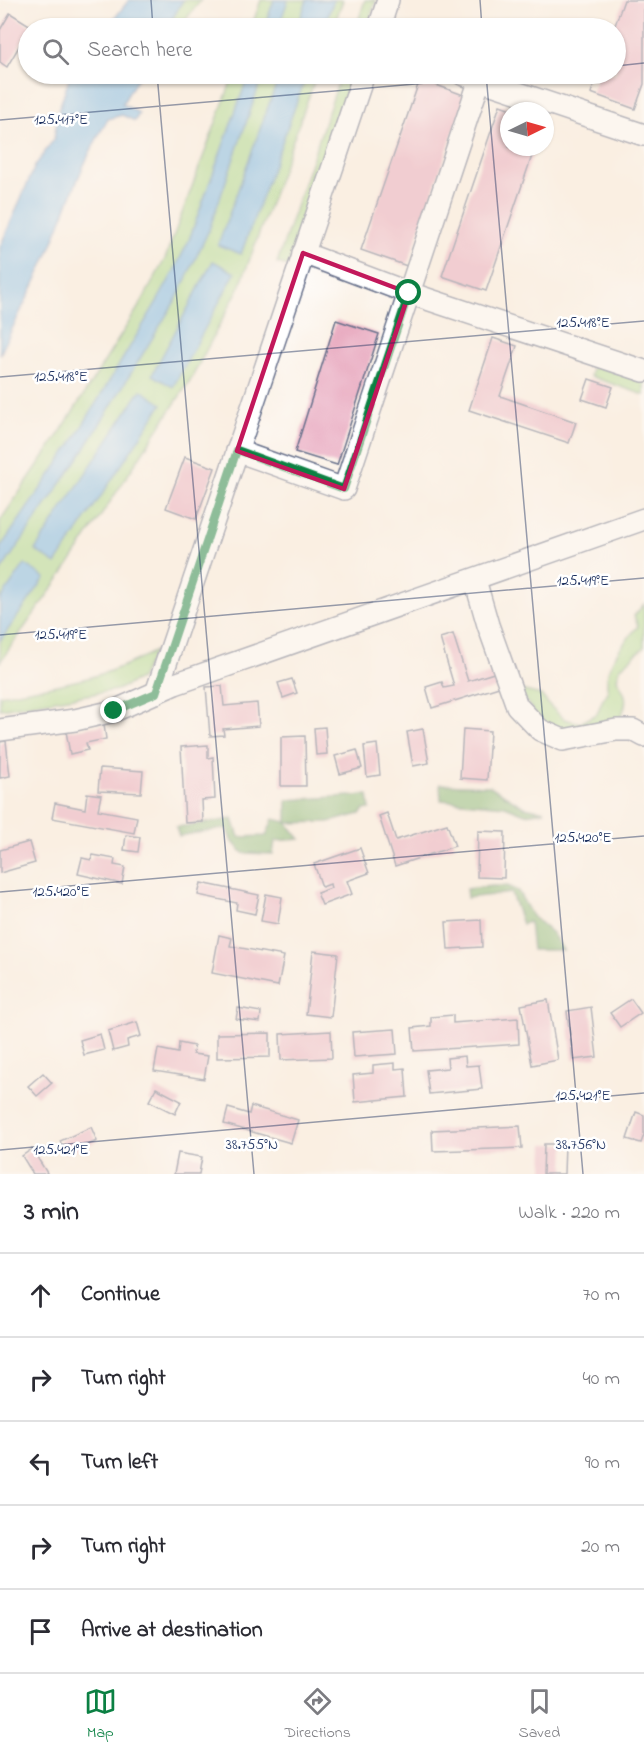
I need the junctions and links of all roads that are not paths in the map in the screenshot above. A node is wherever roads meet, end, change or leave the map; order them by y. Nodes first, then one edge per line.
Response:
1 (388, 0) edge
2 (382, 18) edge
3 (361, 84) edge
4 (469, 84) edge
5 (495, 84) edge
6 (644, 134) edge
7 (303, 253) junction
8 (409, 293) junction
9 (644, 371) edge
10 (237, 450) junction
11 (644, 519) edge
12 (475, 580) junction
13 (156, 693) junction
14 (0, 730) edge
15 (644, 736) edge

1 - 2 street
3 - 7 street
4 - 8 street
5 - 6 street
7 - 8 street
7 - 10 street
8 - 9 street
8 - 10 street
10 - 13 street
11 - 12 street
12 - 13 street
12 - 15 street
13 - 14 street

